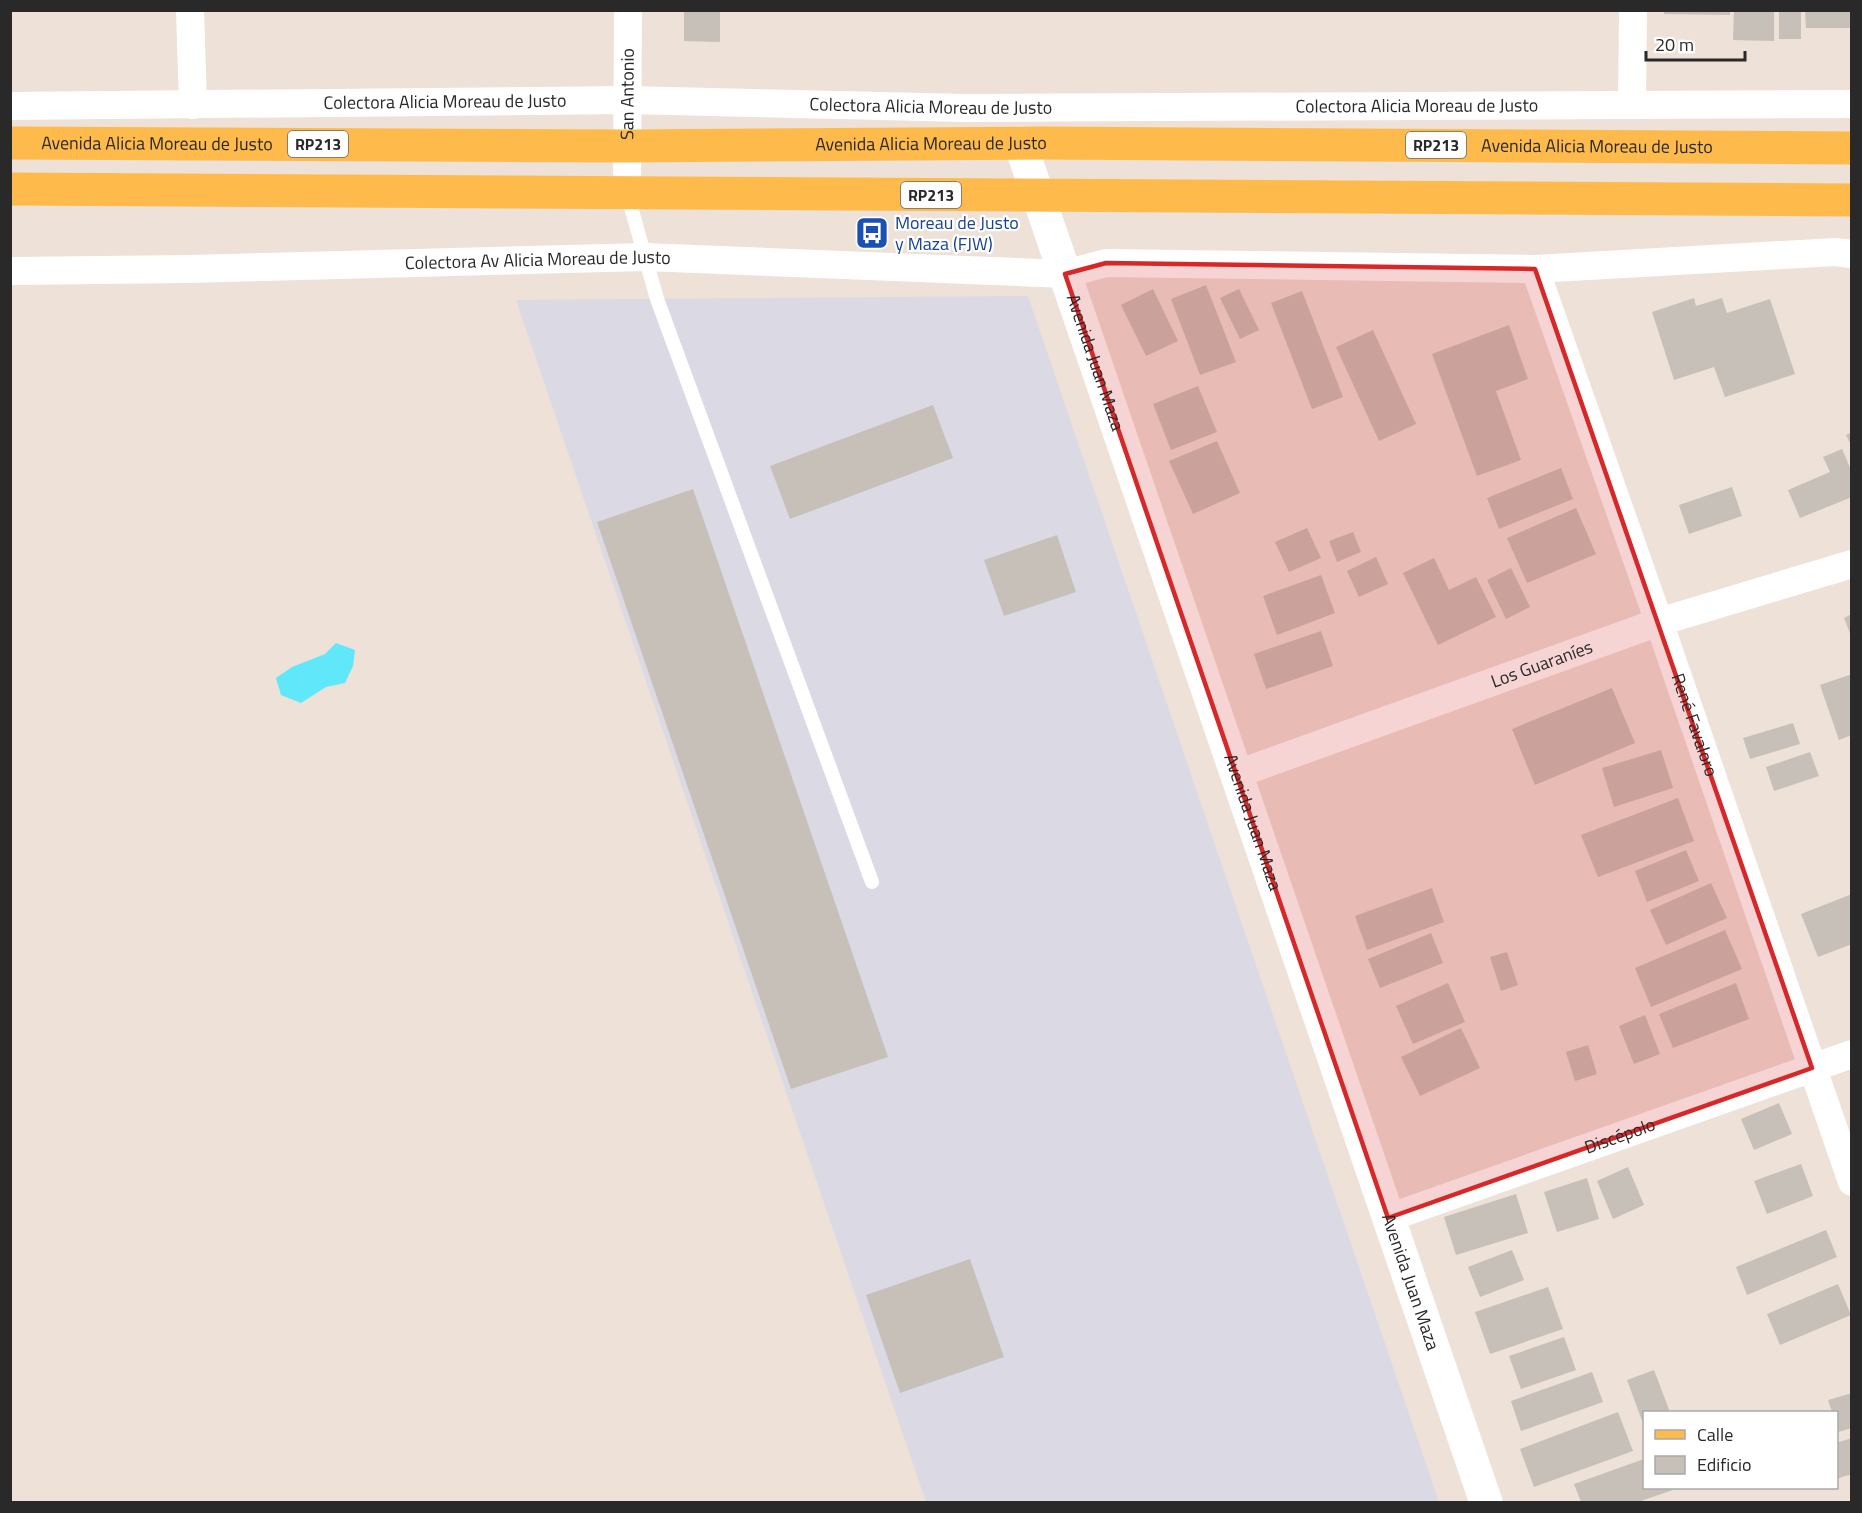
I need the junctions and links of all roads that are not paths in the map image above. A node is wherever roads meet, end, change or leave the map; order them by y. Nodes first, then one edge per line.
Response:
1 (190, 10) edge
2 (628, 10) edge
3 (1633, 10) edge
4 (628, 100) junction
5 (1851, 104) edge
6 (193, 105) junction
7 (1632, 105) junction
8 (10, 106) edge
9 (10, 143) edge
10 (1020, 143) junction
11 (1851, 148) edge
12 (627, 172) junction
13 (10, 189) edge
14 (1038, 196) junction
15 (1851, 200) edge
16 (1851, 254) edge
17 (645, 257) junction
18 (1535, 269) junction
19 (10, 271) edge
20 (1065, 274) junction
21 (1851, 564) edge
22 (1659, 622) junction
23 (1237, 774) junction
24 (872, 882) dead end
25 (1851, 1054) edge
26 (1812, 1068) junction
27 (1851, 1182) edge
28 (1389, 1218) junction
29 (1486, 1503) edge

1 - 6 street
2 - 4 street, San Antonio
3 - 7 street
4 - 6 street, Colectora Alicia Moreau de Justo
4 - 7 street, Colectora Alicia Moreau de Justo
4 - 12 street, San Antonio
5 - 7 street, Colectora Alicia Moreau de Justo
6 - 8 street, Colectora Alicia Moreau de Justo
9 - 12 main road, Avenida Alicia Moreau de Justo / RP213
10 - 11 main road, Avenida Alicia Moreau de Justo / RP213
10 - 12 main road, Avenida Alicia Moreau de Justo / RP213
10 - 14 main road, Avenida Juan Maza
12 - 13 main road, Avenida Alicia Moreau de Justo / RP213
12 - 14 main road, Avenida Alicia Moreau de Justo / RP213
12 - 17 lane
14 - 15 main road, Avenida Alicia Moreau de Justo / RP213
14 - 20 main road, Avenida Juan Maza
16 - 18 street
17 - 19 street, Colectora Av Alicia Moreau de Justo
17 - 20 street, Colectora Av Alicia Moreau de Justo
17 - 24 lane
18 - 20 street
18 - 22 street, René Favaloro
20 - 23 main road, Avenida Juan Maza
21 - 22 street, Los Guaraníes
22 - 23 street, Los Guaraníes
22 - 26 street, René Favaloro
23 - 28 main road, Avenida Juan Maza
25 - 26 street, Discépolo
26 - 27 street, René Favaloro
26 - 28 street, Discépolo
28 - 29 main road, Avenida Juan Maza

